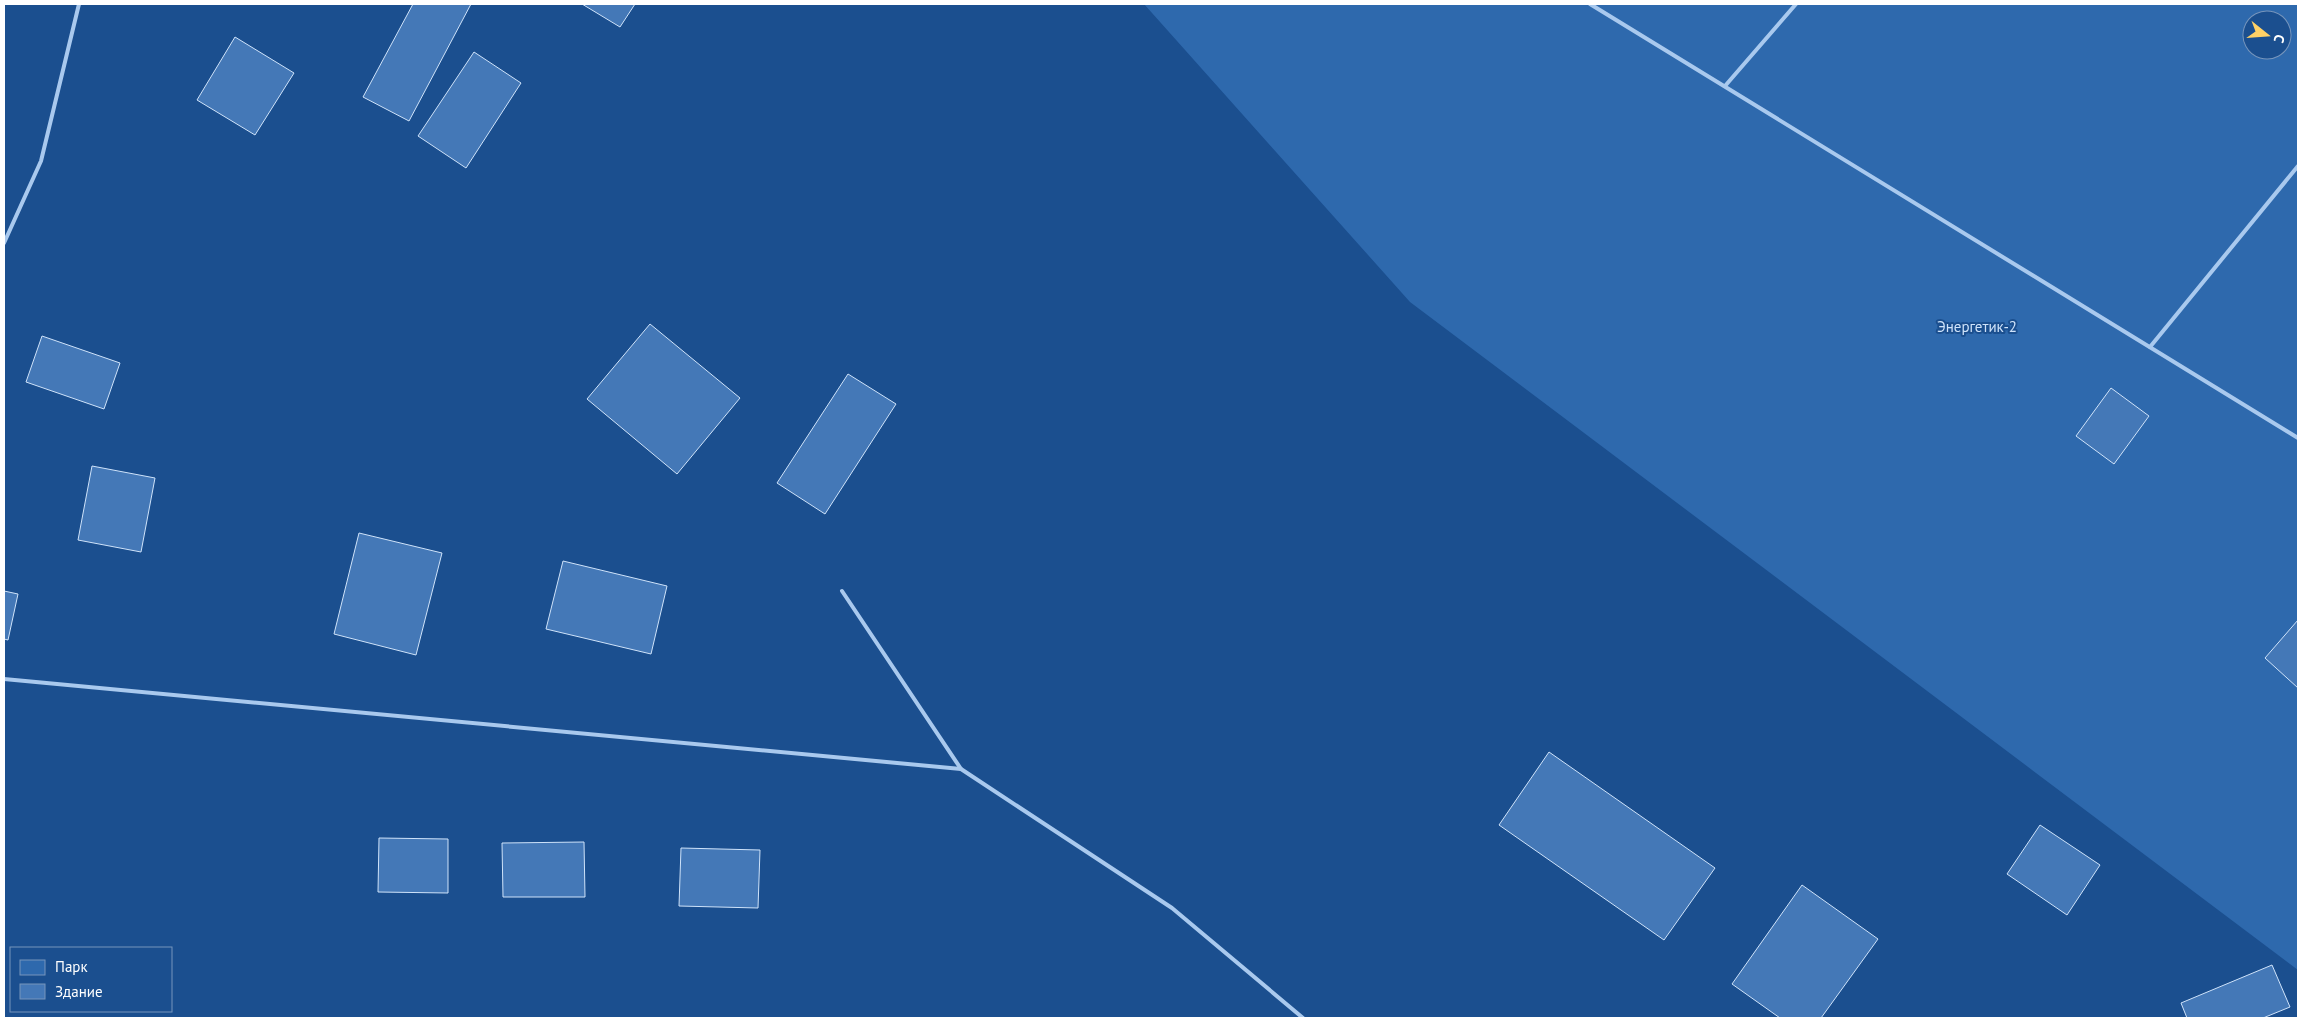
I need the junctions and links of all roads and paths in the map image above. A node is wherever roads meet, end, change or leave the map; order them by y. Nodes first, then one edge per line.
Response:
1 (78, 4) edge
2 (1590, 4) edge
3 (1796, 4) edge
4 (1725, 86) junction
5 (2298, 166) edge
6 (4, 243) edge
7 (2150, 346) junction
8 (2298, 438) edge
9 (842, 591) dead end
10 (4, 679) edge
11 (961, 769) junction
12 (1303, 1018) edge

1 - 6 lane
2 - 4 lane
3 - 4 lane
4 - 7 lane
5 - 7 lane
7 - 8 lane
9 - 11 lane
10 - 11 lane
11 - 12 lane

